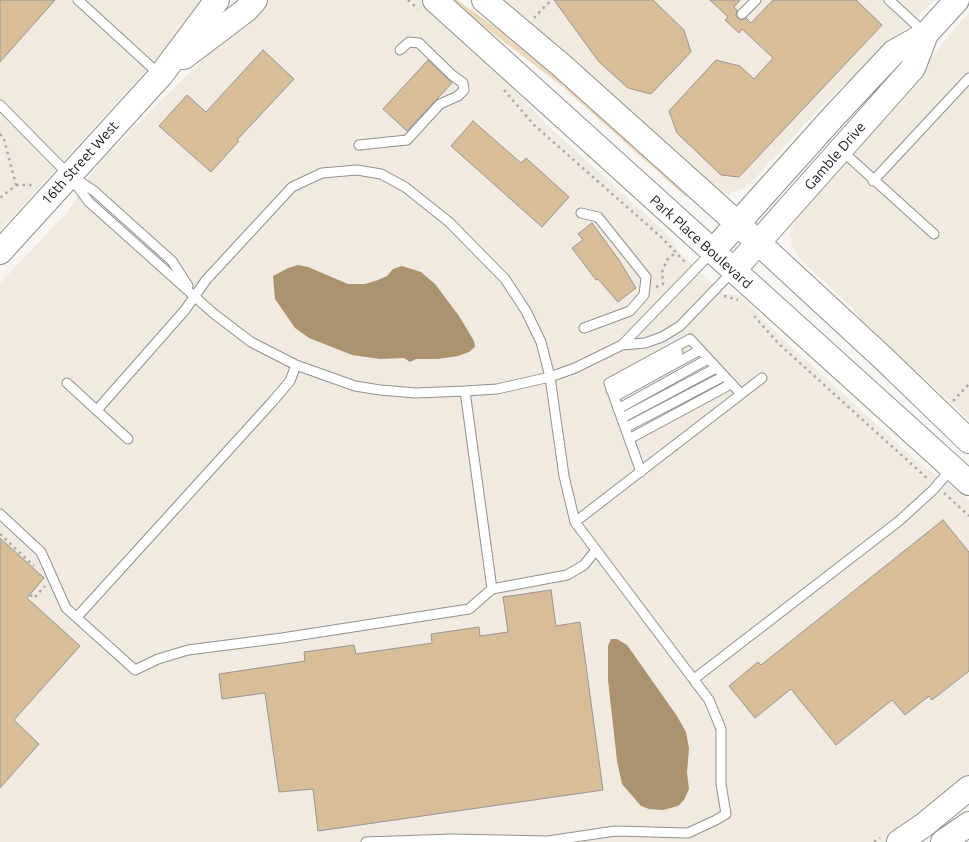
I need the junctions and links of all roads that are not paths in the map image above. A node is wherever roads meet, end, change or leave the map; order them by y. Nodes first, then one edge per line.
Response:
1 (78, 0) edge
2 (217, 0) edge
3 (255, 0) edge
4 (484, 0) edge
5 (756, 0) edge
6 (889, 0) edge
7 (957, 0) edge
8 (428, 6) edge
9 (742, 14) dead end
10 (926, 34) junction
11 (400, 50) dead end
12 (161, 75) junction
13 (969, 78) edge
14 (0, 105) edge
15 (359, 145) dead end
16 (840, 150) junction
17 (69, 174) junction
18 (873, 181) junction
19 (581, 213) dead end
20 (738, 224) junction
21 (934, 234) dead end
22 (758, 243) junction
23 (0, 252) edge
24 (712, 252) junction
25 (733, 271) junction
26 (194, 297) junction
27 (584, 328) dead end
28 (622, 346) junction
29 (697, 347) junction
30 (708, 359) junction
31 (296, 365) junction
32 (716, 368) junction
33 (724, 376) junction
34 (550, 377) junction
35 (762, 378) dead end
36 (67, 383) dead end
37 (731, 384) junction
38 (465, 391) junction
39 (613, 394) junction
40 (741, 394) junction
41 (618, 408) junction
42 (97, 410) junction
43 (622, 418) junction
44 (626, 428) junction
45 (128, 439) dead end
46 (629, 439) junction
47 (969, 441) edge
48 (641, 472) junction
49 (961, 475) edge
50 (0, 514) edge
51 (576, 522) junction
52 (596, 550) junction
53 (492, 589) junction
54 (77, 617) junction
55 (694, 679) junction
56 (969, 788) edge
57 (953, 826) edge
58 (366, 842) edge
59 (901, 842) edge

1 - 12 lane
2 - 12 street, 16th Street West
3 - 12 street, 16th Street West
4 - 20 street
5 - 9 lane
6 - 10 lane
7 - 10 street, Gamble Drive
8 - 24 street, Park Place Boulevard
10 - 16 street, Gamble Drive
10 - 20 street, Gamble Drive
11 - 15 lane
12 - 17 street, 16th Street West
13 - 18 lane
14 - 17 lane
16 - 18 lane
16 - 22 street, Gamble Drive
17 - 23 street, 16th Street West
17 - 26 lane
18 - 21 lane
19 - 27 lane
20 - 22 street
20 - 24 street, Gamble Drive
22 - 25 street, Gamble Drive
22 - 47 street
24 - 25 street, Park Place Boulevard
24 - 28 lane
25 - 28 lane
25 - 49 street, Park Place Boulevard
26 - 31 lane
26 - 34 lane
26 - 42 lane
28 - 34 lane
29 - 30 lane
29 - 39 lane
29 - 39 lane
30 - 32 lane
30 - 41 lane
31 - 38 lane
31 - 54 lane
32 - 33 lane
32 - 43 lane
33 - 37 lane
33 - 44 lane
34 - 38 lane
34 - 51 lane
35 - 40 lane
36 - 42 lane
37 - 40 lane
37 - 46 lane
38 - 53 lane
39 - 41 lane
40 - 48 lane
41 - 43 lane
42 - 45 lane
43 - 44 lane
44 - 46 lane
46 - 48 lane
48 - 51 lane
49 - 55 lane
50 - 54 lane
51 - 52 lane
52 - 53 lane
52 - 55 lane
53 - 54 lane
55 - 58 lane
56 - 57 street
57 - 59 street

